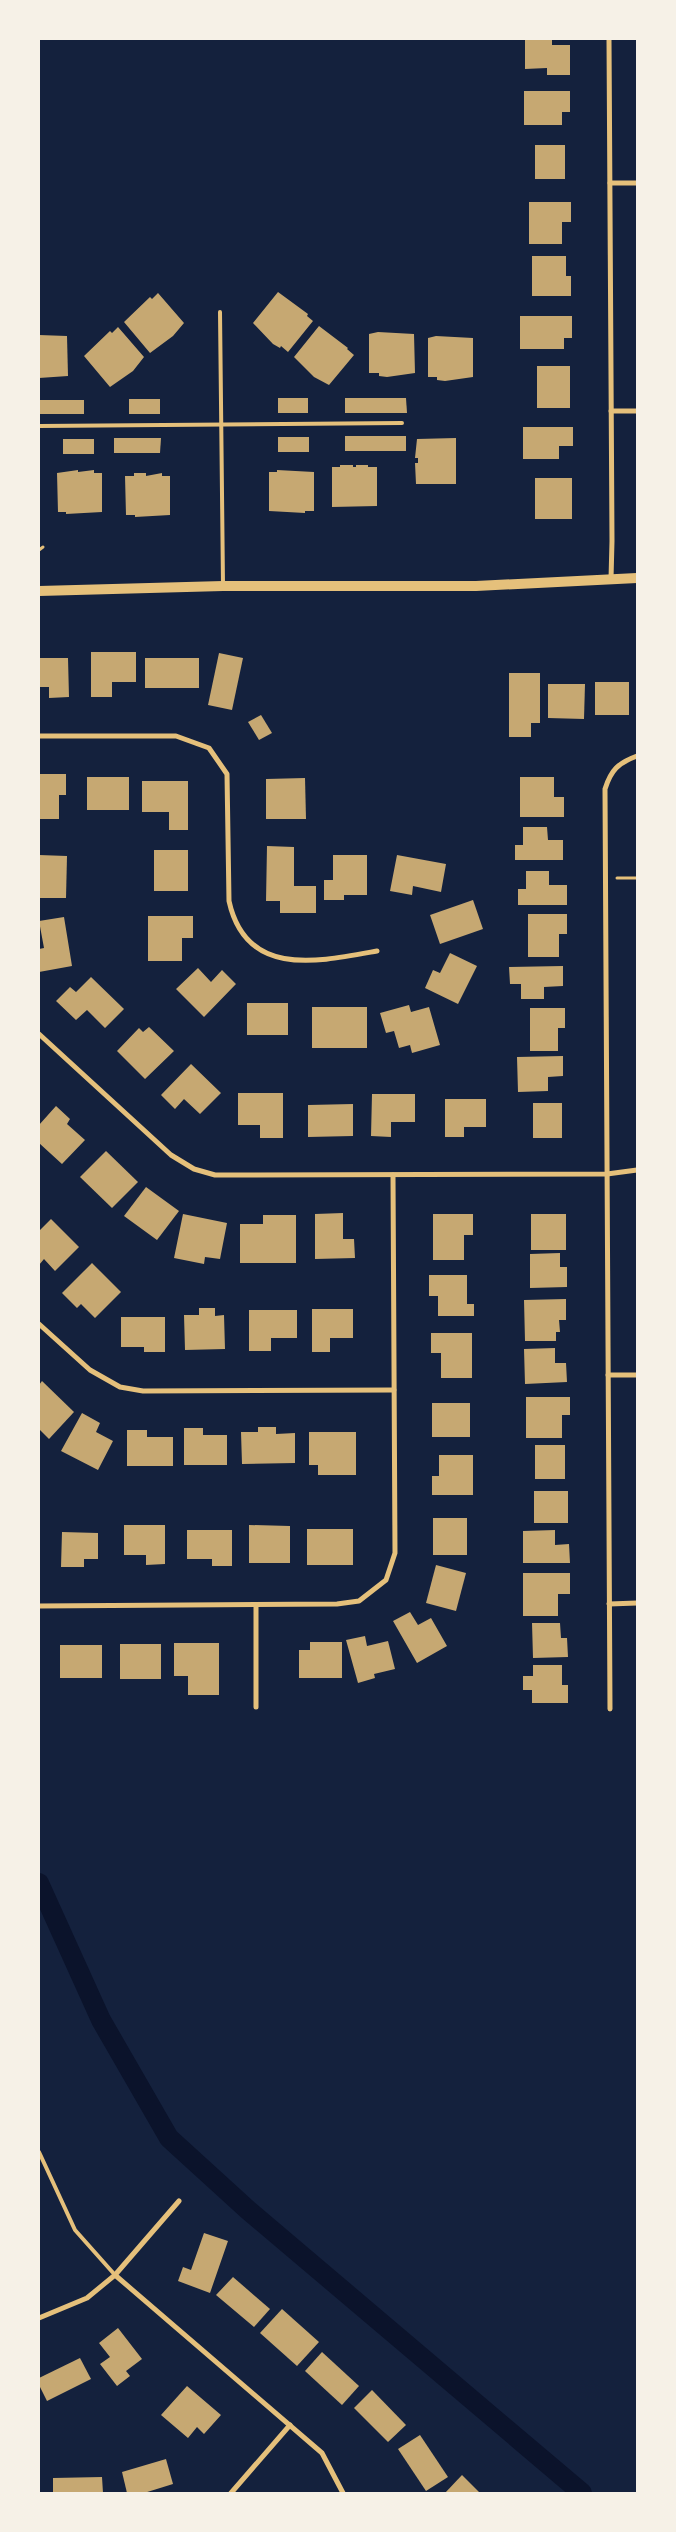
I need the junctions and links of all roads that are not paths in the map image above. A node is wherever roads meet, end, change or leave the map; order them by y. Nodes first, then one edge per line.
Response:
1 (609, 39) edge
2 (610, 183) junction
3 (637, 183) edge
4 (220, 312) dead end
5 (612, 411) junction
6 (637, 411) edge
7 (402, 423) dead end
8 (222, 425) junction
9 (39, 426) edge
10 (637, 578) edge
11 (610, 579) junction
12 (223, 586) junction
13 (39, 591) edge
14 (39, 736) edge
15 (637, 756) edge
16 (377, 951) dead end
17 (39, 1034) edge
18 (637, 1170) edge
19 (607, 1174) junction
20 (393, 1175) junction
21 (39, 1324) edge
22 (637, 1375) edge
23 (608, 1376) junction
24 (394, 1390) junction
25 (637, 1603) edge
26 (609, 1604) junction
27 (256, 1605) junction
28 (39, 1606) edge
29 (256, 1707) dead end
30 (610, 1709) dead end
31 (39, 2152) edge
32 (179, 2201) dead end
33 (115, 2275) junction
34 (39, 2318) edge
35 (290, 2425) junction
36 (231, 2493) edge
37 (343, 2493) edge

1 - 2 street
2 - 3 street
2 - 5 street
4 - 8 lane
5 - 6 street
5 - 11 street
7 - 8 lane
8 - 9 lane
8 - 12 lane
10 - 11 main road
11 - 12 main road
12 - 13 main road
14 - 16 street
15 - 19 street
17 - 20 street
18 - 19 street
19 - 20 street
19 - 23 street
20 - 24 street
21 - 24 street
22 - 23 street
23 - 26 street
24 - 27 street
25 - 26 street
26 - 30 street
27 - 28 street
27 - 29 street
31 - 33 lane
32 - 33 street
33 - 34 street
33 - 35 street
35 - 36 street
35 - 37 street

